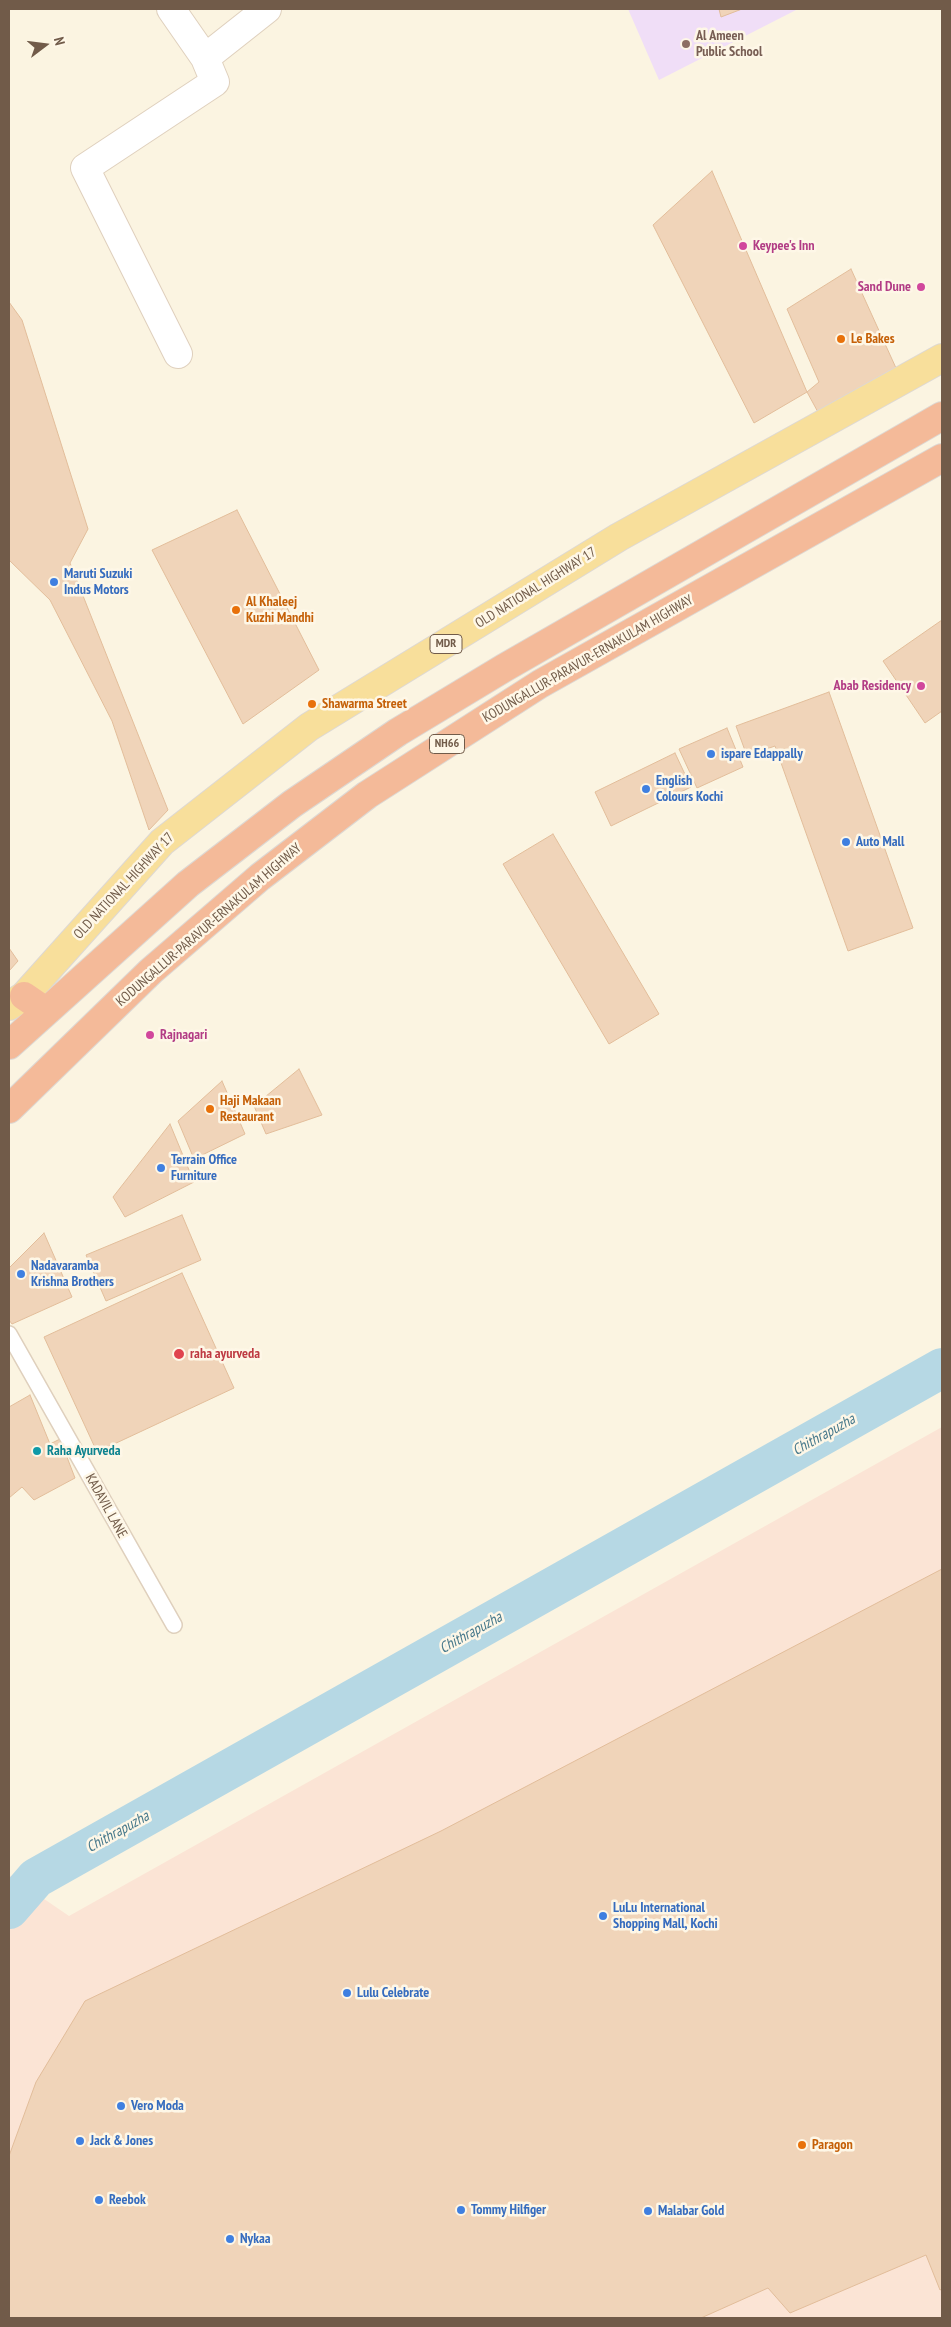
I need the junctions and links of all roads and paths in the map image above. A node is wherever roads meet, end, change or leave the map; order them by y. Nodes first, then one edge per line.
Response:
1 (172, 9) edge
2 (267, 9) edge
3 (205, 58) junction
4 (178, 354) dead end
5 (942, 358) edge
6 (942, 416) edge
7 (942, 458) edge
8 (26, 1004) edge
9 (9, 1045) edge
10 (9, 1109) edge
11 (9, 1334) edge
12 (174, 1625) dead end

1 - 3 street
2 - 3 street
3 - 4 street
5 - 8 main road, OLD NATIONAL HIGHWAY 17 / MDR
6 - 8 highway, NH66
7 - 10 highway, KODUNGALLUR-PARAVUR-ERNAKULAM HIGHWAY / NH66
8 - 9 highway, NH66
11 - 12 lane, KADAVIL LANE

